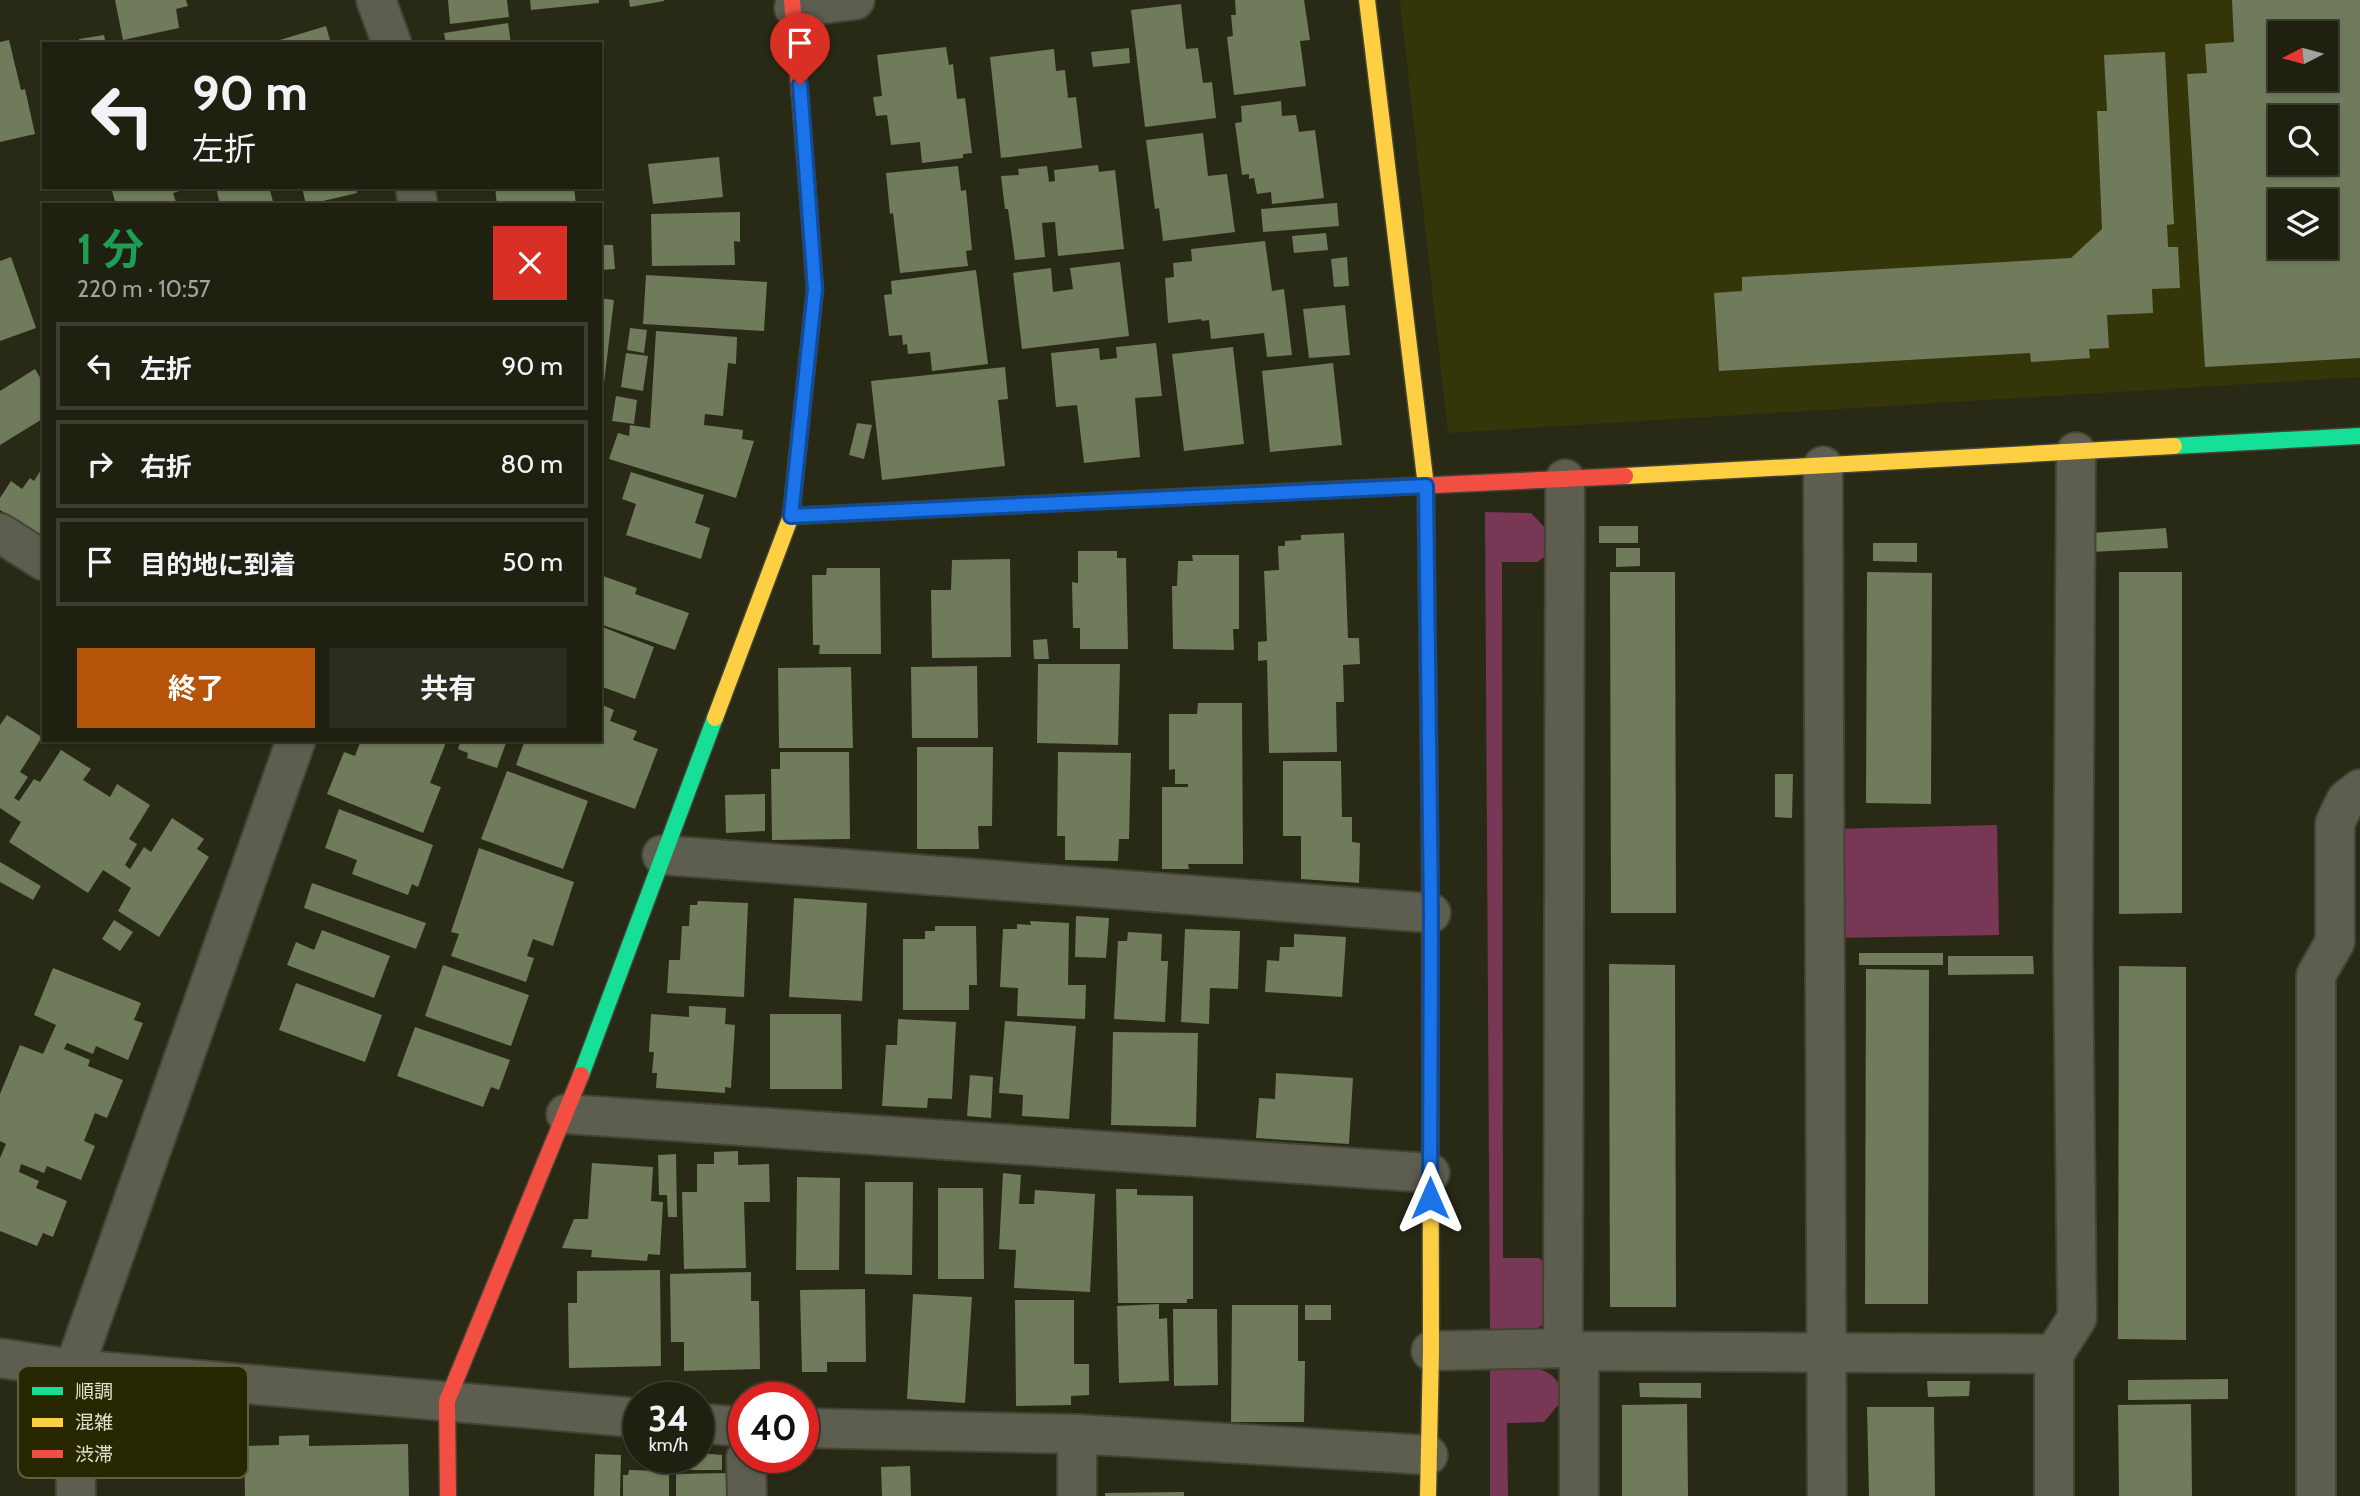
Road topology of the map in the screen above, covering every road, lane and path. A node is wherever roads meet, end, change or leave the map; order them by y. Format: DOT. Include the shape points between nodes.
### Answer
graph roads {
  1 [pos="376,0"];
  2 [pos="855,0"];
  3 [pos="1367,0"];
  4 [pos="793,4"];
  5 [pos="391,42"];
  6 [pos="2360,436"];
  7 [pos="2076,452"];
  8 [pos="1823,466"];
  9 [pos="1564,479"];
  10 [pos="1426,486"];
  11 [pos="791,516"];
  12 [pos="0,533"];
  13 [pos="42,560"];
  14 [pos="295,742"];
  15 [pos="2360,789"];
  16 [pos="662,855"];
  17 [pos="1431,913"];
  18 [pos="566,1114"];
  19 [pos="1430,1173"];
  20 [pos="1571,1350"];
  21 [pos="1431,1351"];
  22 [pos="1827,1353"];
  23 [pos="2054,1354"];
  24 [pos="0,1358"];
  25 [pos="55,1366"];
  26 [pos="76,1366"];
  27 [pos="248,1384"];
  28 [pos="447,1401"];
  29 [pos="623,1417"];
  30 [pos="819,1428"];
  31 [pos="1077,1434"];
  32 [pos="1427,1455"];
  33 [pos="746,1473"];
  34 [pos="76,1478"];
  35 [pos="76,1496"];
  36 [pos="448,1496"];
  37 [pos="747,1496"];
  38 [pos="1077,1496"];
  39 [pos="1428,1496"];
  40 [pos="1579,1496"];
  41 [pos="1827,1496"];
  42 [pos="2054,1496"];
  43 [pos="2316,1496"];
  1 -- 5 [label="street"];
  2 -- 4 [label="street"];
  3 -- 10 [label="street"];
  4 -- 11 [label="street" via="815,289"];
  6 -- 7 [label="street"];
  7 -- 8 [label="street"];
  7 -- 23 [label="street" via="2073,949 2077,1318"];
  8 -- 9 [label="street"];
  8 -- 22 [label="street"];
  9 -- 10 [label="street"];
  9 -- 20 [label="street"];
  10 -- 11 [label="street"];
  10 -- 17 [label="street"];
  11 -- 16 [label="street"];
  12 -- 13 [label="street"];
  14 -- 26 [label="street"];
  15 -- 43 [label="street" via="2346,800 2335,824 2335,942 2316,975"];
  16 -- 17 [label="street"];
  16 -- 18 [label="street"];
  17 -- 19 [label="street"];
  18 -- 19 [label="street"];
  18 -- 28 [label="street"];
  19 -- 21 [label="street"];
  20 -- 21 [label="street"];
  20 -- 22 [label="street"];
  20 -- 40 [label="street"];
  21 -- 32 [label="street"];
  22 -- 23 [label="street"];
  22 -- 41 [label="street"];
  23 -- 42 [label="street"];
  24 -- 25 [label="street"];
  27 -- 28 [label="street"];
  28 -- 29 [label="street"];
  28 -- 36 [label="street"];
  30 -- 31 [label="street"];
  31 -- 32 [label="street"];
  31 -- 38 [label="street"];
  32 -- 39 [label="street"];
  33 -- 37 [label="street"];
  34 -- 35 [label="street"];
}
